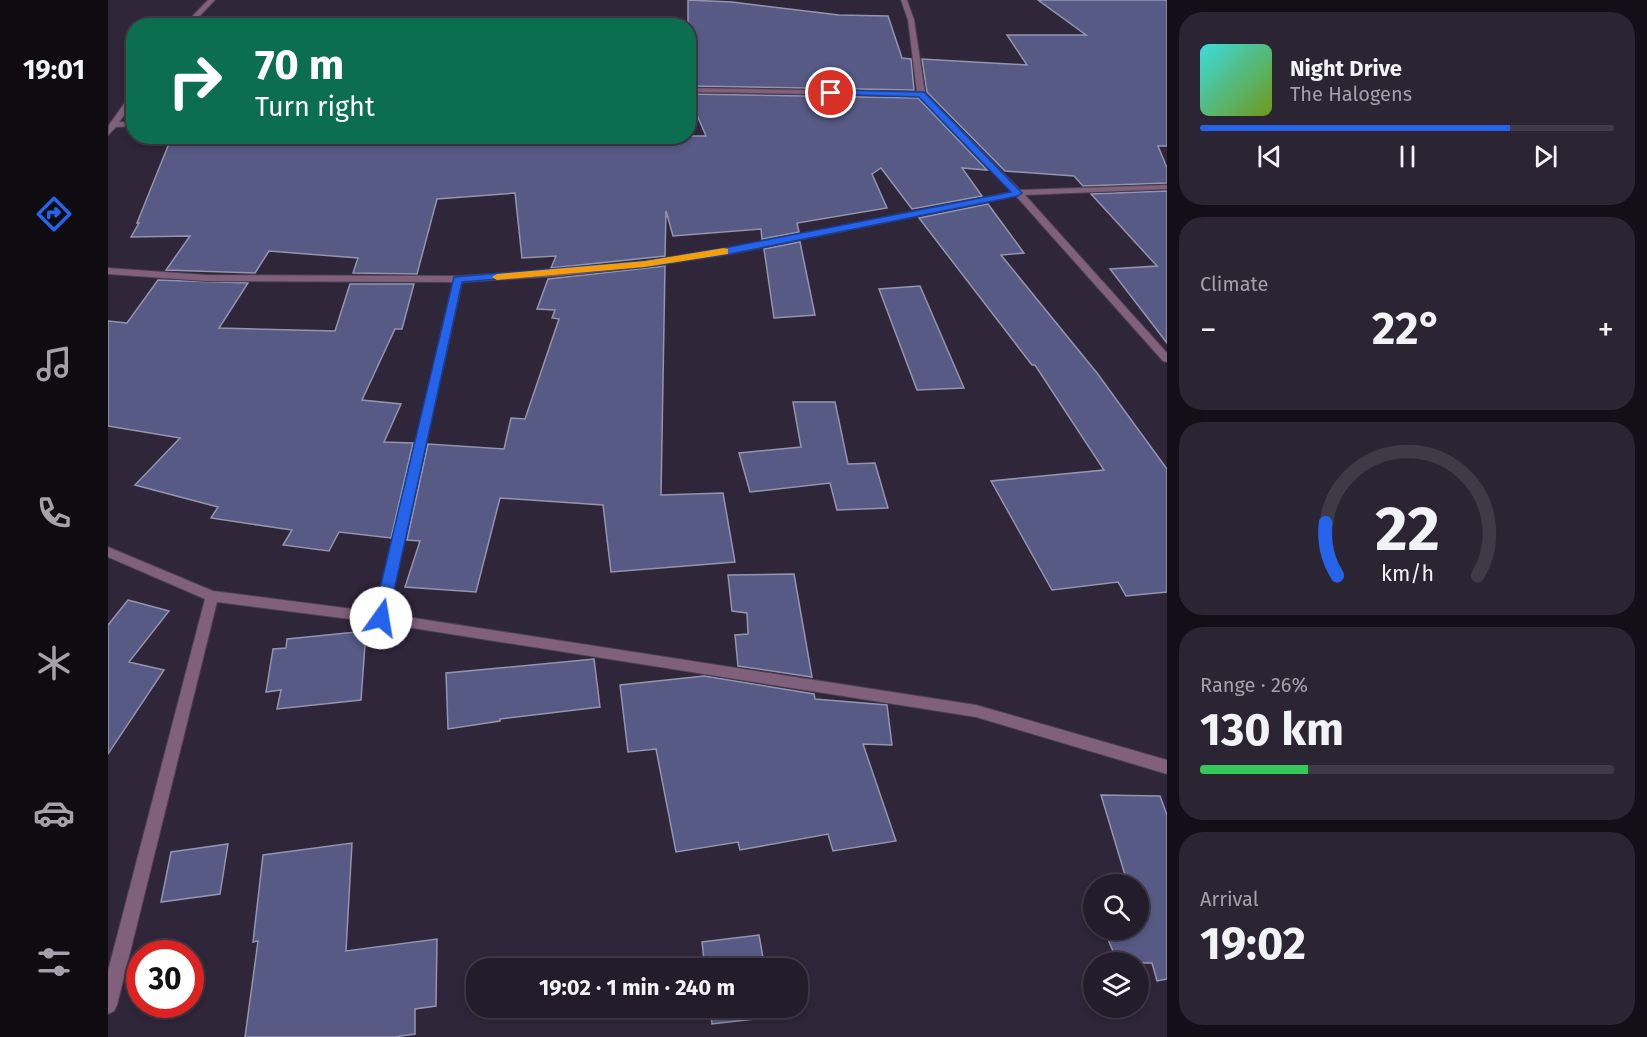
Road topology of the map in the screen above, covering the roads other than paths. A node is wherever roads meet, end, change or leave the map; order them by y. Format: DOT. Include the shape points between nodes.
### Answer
graph roads {
  1 [pos="212,0"];
  2 [pos="904,0"];
  3 [pos="194,18"];
  4 [pos="696,90"];
  5 [pos="921,94"];
  6 [pos="126,107"];
  7 [pos="126,124"];
  8 [pos="113,125"];
  9 [pos="108,133"];
  10 [pos="1167,187"];
  11 [pos="1018,193"];
  12 [pos="108,271"];
  13 [pos="458,279"];
  14 [pos="1167,359"];
  15 [pos="108,552"];
  16 [pos="212,596"];
  17 [pos="381,618"];
  18 [pos="1167,767"];
  19 [pos="108,1005"];
  1 -- 3 [label="street"];
  2 -- 5 [label="street" via="911,20"];
  4 -- 5 [label="street"];
  5 -- 11 [label="street"];
  6 -- 8 [label="street"];
  7 -- 8 [label="street"];
  8 -- 9 [label="street"];
  10 -- 11 [label="street"];
  11 -- 13 [label="street" via="645,264"];
  11 -- 14 [label="street"];
  12 -- 13 [label="street" via="206,278"];
  13 -- 17 [label="street"];
  15 -- 16 [label="street"];
  16 -- 17 [label="street"];
  16 -- 19 [label="street"];
  17 -- 18 [label="street" via="976,711"];
}
